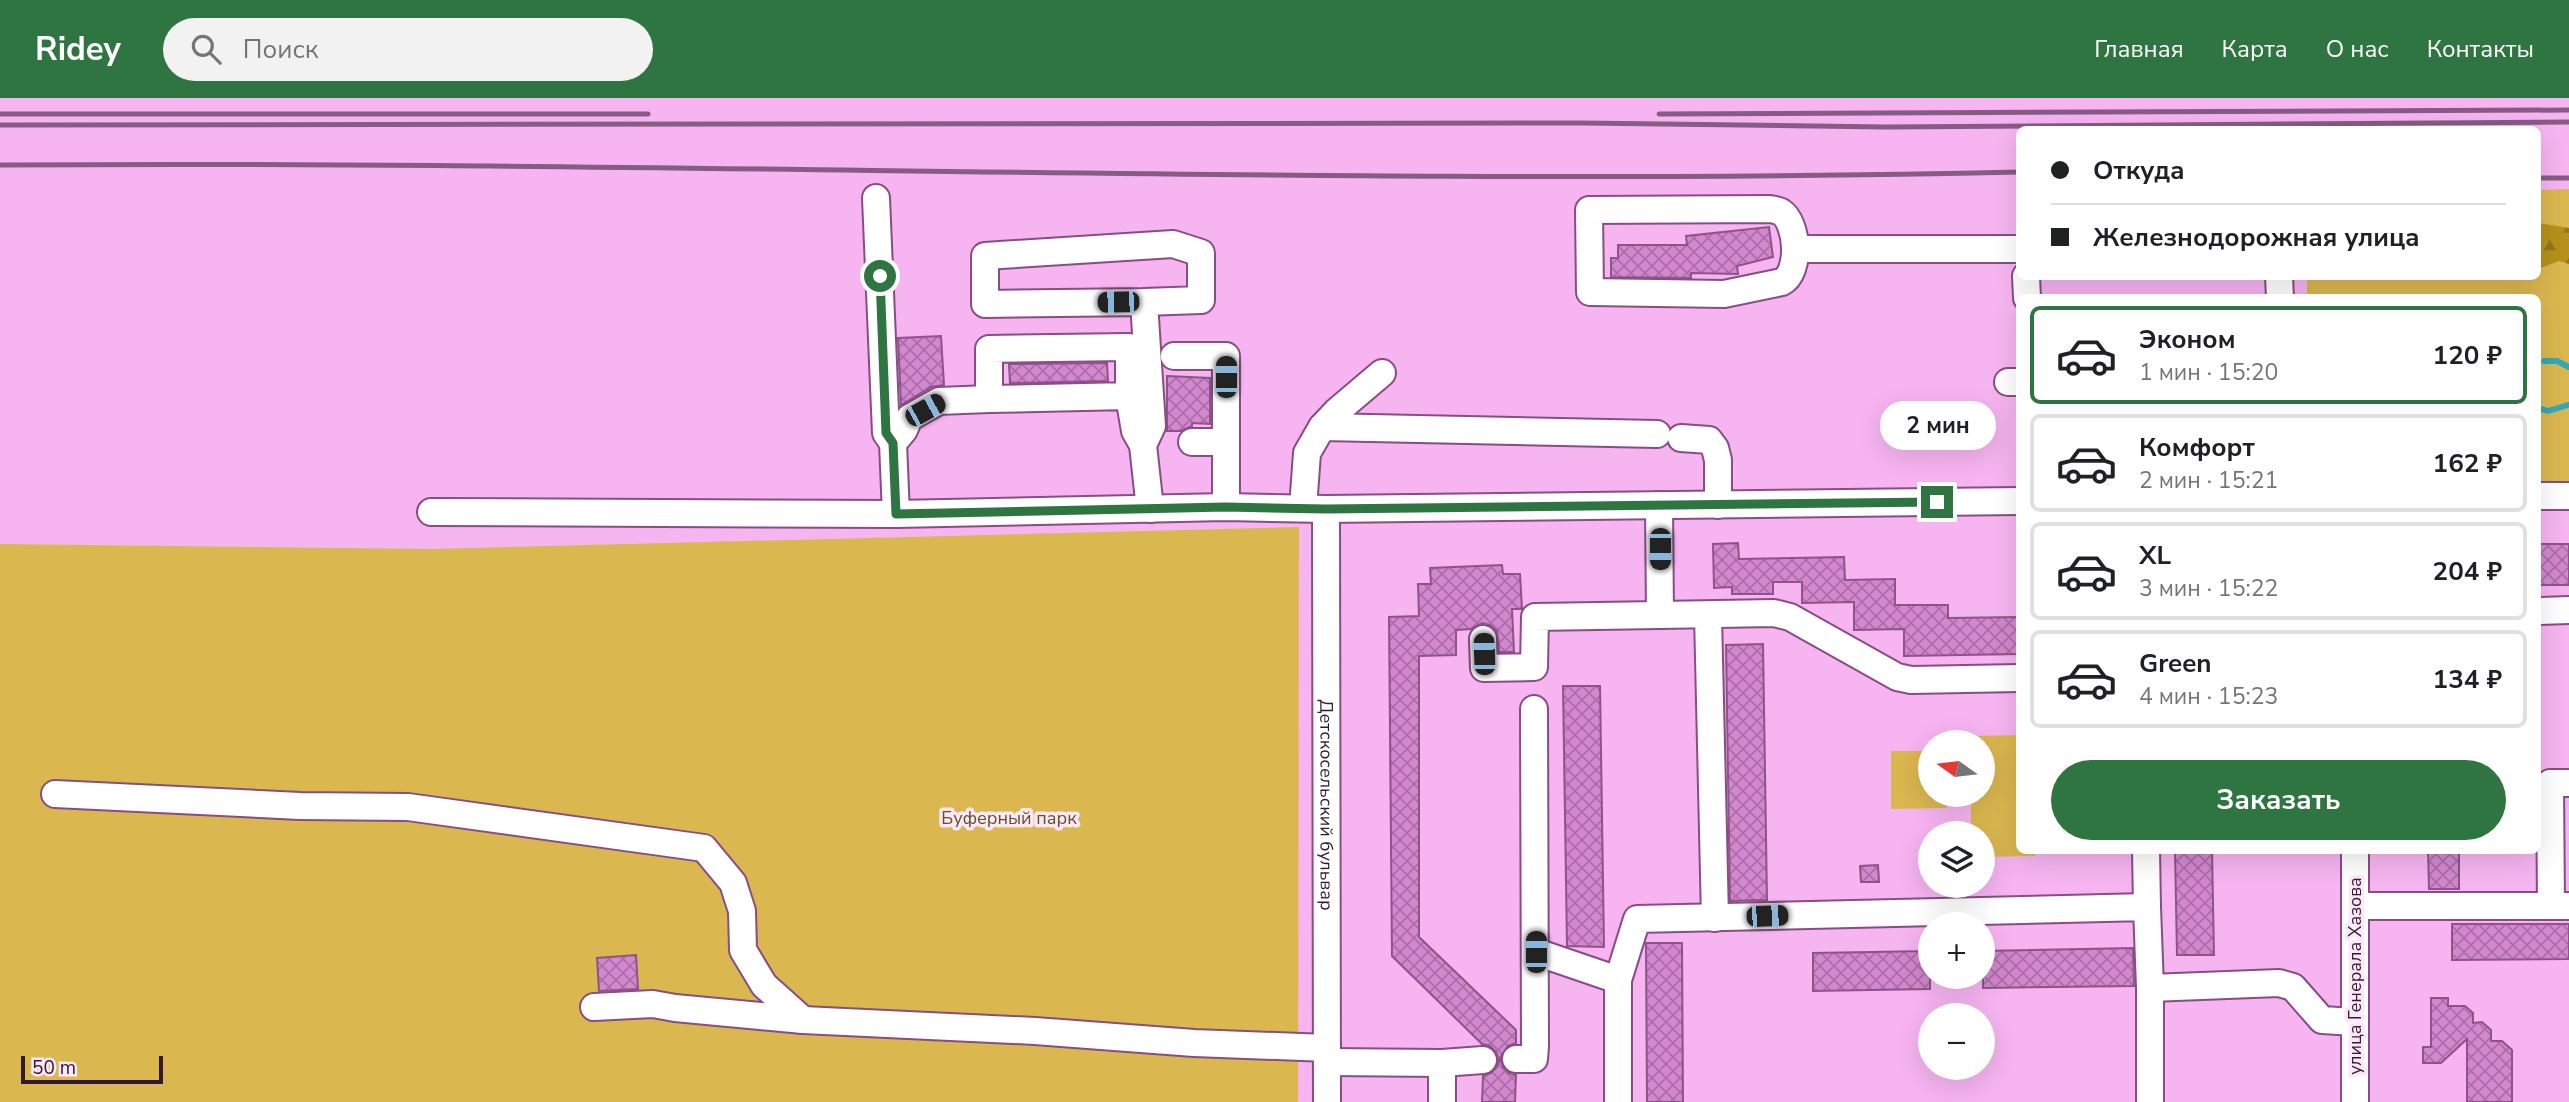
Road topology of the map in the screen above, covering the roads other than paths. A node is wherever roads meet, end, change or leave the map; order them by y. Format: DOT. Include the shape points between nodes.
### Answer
graph roads {
  1 [pos="876,198"];
  2 [pos="1796,249"];
  3 [pos="2016,249"];
  4 [pos="1144,302"];
  5 [pos="1174,356"];
  6 [pos="1382,373"];
  7 [pos="1129,396"];
  8 [pos="989,399"];
  9 [pos="1322,427"];
  10 [pos="1192,442"];
  11 [pos="1226,442"];
  12 [pos="893,443"];
  13 [pos="1143,445"];
  14 [pos="2541,496"];
  15 [pos="2569,496"];
  16 [pos="2016,501"];
  17 [pos="1659,505"];
  18 [pos="1718,505"];
  19 [pos="1226,507"];
  20 [pos="1150,509"];
  21 [pos="1315,509"];
  22 [pos="431,512"];
  23 [pos="896,514"];
  24 [pos="2569,610"];
  25 [pos="2541,611"];
  26 [pos="1660,615"];
  27 [pos="1708,615"];
  28 [pos="1483,639"];
  29 [pos="2016,678"];
  30 [pos="1535,709"];
  31 [pos="2569,783"];
  32 [pos="55,794"];
  33 [pos="2146,854"];
  34 [pos="2355,854"];
  35 [pos="2355,906"];
  36 [pos="2560,906"];
  37 [pos="2147,907"];
  38 [pos="1715,918"];
  39 [pos="1536,952"];
  40 [pos="1618,980"];
  41 [pos="2150,988"];
  42 [pos="594,1007"];
  43 [pos="803,1020"];
  44 [pos="2355,1022"];
  45 [pos="1326,1055"];
  46 [pos="1516,1059"];
  47 [pos="1483,1060"];
  48 [pos="1442,1063"];
  49 [pos="1327,1102"];
  50 [pos="1442,1102"];
  51 [pos="1618,1102"];
  52 [pos="2150,1102"];
  53 [pos="2355,1102"];
  1 -- 12 [label="street" via="886,433"];
  2 -- 2 [label="street" via="1789,278 1736,292 1590,292 1589,210 1781,211"];
  2 -- 3 [label="street"];
  4 -- 4 [label="street" via="985,304 985,256 1173,244 1201,253 1201,300"];
  4 -- 13 [label="street" via="1152,426"];
  5 -- 11 [label="street" via="1226,356"];
  6 -- 9 [label="street, Детскосельский бульвар"];
  7 -- 8 [label="street"];
  7 -- 8 [label="street" via="1129,347 989,349"];
  7 -- 13 [label="street" via="1135,431"];
  8 -- 12 [label="street" via="939,401 909,418"];
  9 -- 18 [label="street" via="1709,440 1716,448"];
  9 -- 21 [label="street, Детскосельский бульвар" via="1307,453"];
  10 -- 11 [label="street"];
  11 -- 19 [label="street"];
  12 -- 23 [label="street"];
  13 -- 20 [label="street"];
  14 -- 15 [label="street"];
  16 -- 18 [label="street"];
  17 -- 18 [label="street"];
  17 -- 21 [label="street"];
  17 -- 26 [label="street"];
  19 -- 20 [label="street"];
  19 -- 21 [label="street"];
  20 -- 23 [label="street"];
  21 -- 45 [label="street, Детскосельский бульвар"];
  22 -- 23 [label="street"];
  24 -- 25 [label="street"];
  26 -- 27 [label="street"];
  26 -- 28 [label="street" via="1535,617 1534,667 1484,668"];
  27 -- 29 [label="street" via="1790,617 1896,677"];
  27 -- 38 [label="street"];
  30 -- 39 [label="street"];
  31 -- 36 [label="street" via="2550,783"];
  32 -- 43 [label="street" via="408,807 704,848 733,883 742,911 743,950 764,985"];
  33 -- 37 [label="street"];
  34 -- 35 [label="street, улица Генерала Хазова"];
  35 -- 36 [label="street"];
  35 -- 44 [label="street, улица Генерала Хазова"];
  37 -- 38 [label="street"];
  37 -- 41 [label="street"];
  38 -- 40 [label="street" via="1637,919"];
  39 -- 40 [label="street"];
  39 -- 46 [label="street" via="1534,1059"];
  40 -- 51 [label="street"];
  41 -- 44 [label="street" via="2279,983 2293,987 2322,1020"];
  41 -- 52 [label="street"];
  42 -- 43 [label="street" via="653,1004"];
  43 -- 45 [label="street" via="1035,1031"];
  44 -- 53 [label="street, улица Генерала Хазова"];
  45 -- 48 [label="street"];
  45 -- 49 [label="street, Детскосельский бульвар"];
  47 -- 48 [label="street"];
  48 -- 50 [label="street"];
}
